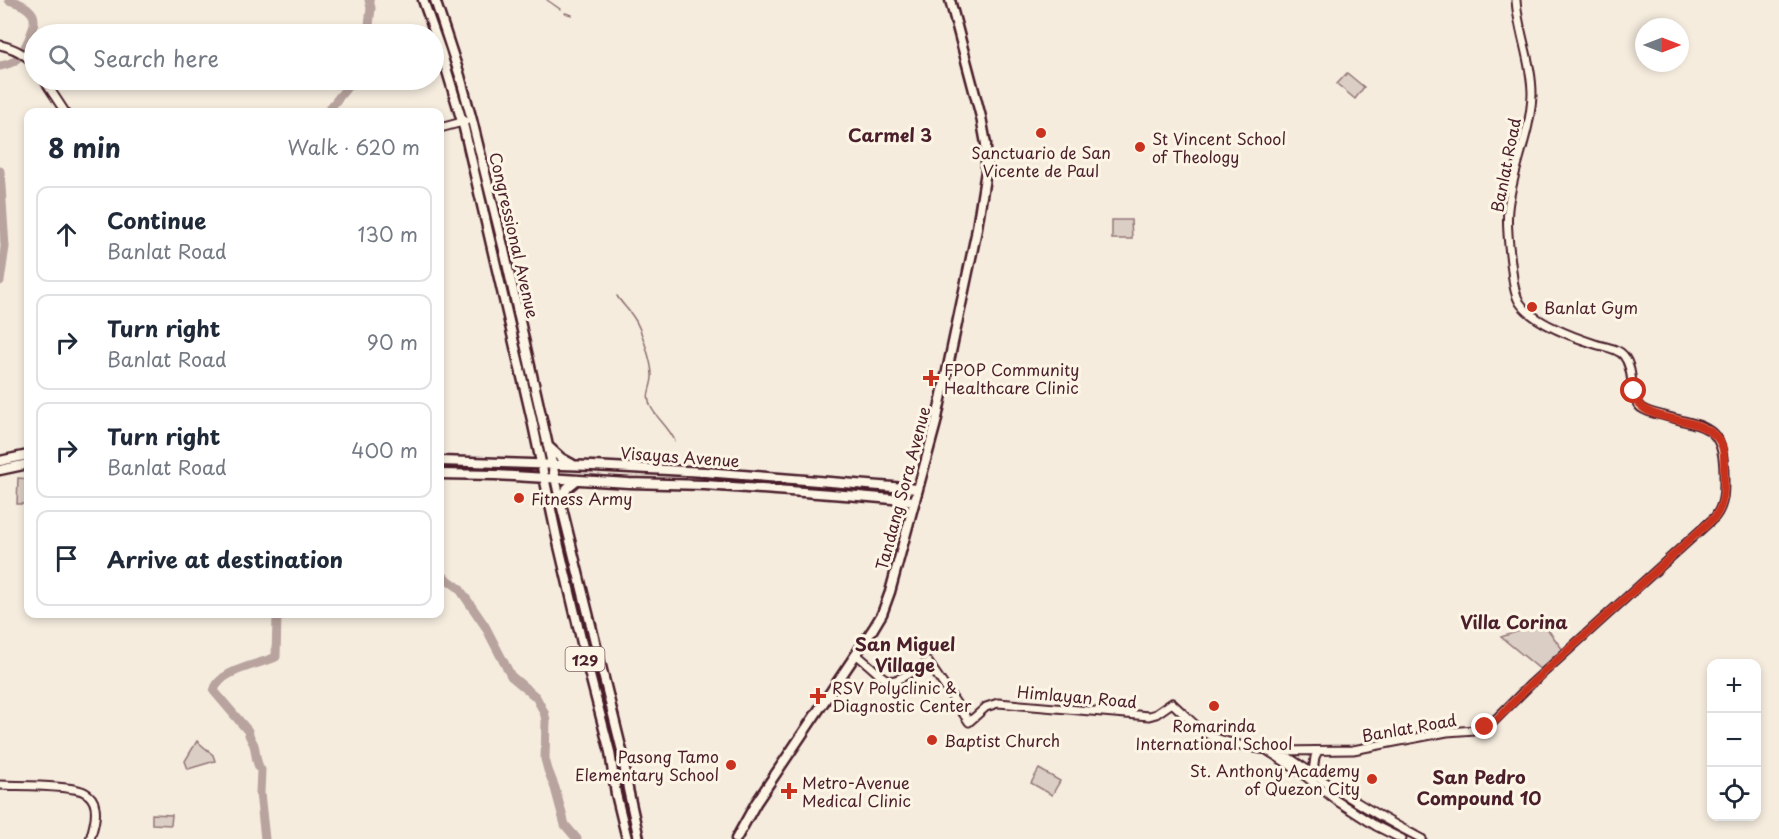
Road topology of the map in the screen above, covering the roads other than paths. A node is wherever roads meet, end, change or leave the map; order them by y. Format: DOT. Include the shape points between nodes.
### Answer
graph roads {
  1 [pos="423,0"];
  2 [pos="435,0"];
  3 [pos="950,0"];
  4 [pos="1516,0"];
  5 [pos="431,24"];
  6 [pos="443,24"];
  7 [pos="444,27"];
  8 [pos="0,45"];
  9 [pos="24,54"];
  10 [pos="444,61"];
  11 [pos="51,90"];
  12 [pos="62,108"];
  13 [pos="472,120"];
  14 [pos="462,122"];
  15 [pos="444,127"];
  16 [pos="537,444"];
  17 [pos="548,444"];
  18 [pos="24,456"];
  19 [pos="0,461"];
  20 [pos="444,461"];
  21 [pos="516,464"];
  22 [pos="24,465"];
  23 [pos="541,465"];
  24 [pos="552,465"];
  25 [pos="581,466"];
  26 [pos="0,470"];
  27 [pos="444,474"];
  28 [pos="544,478"];
  29 [pos="555,479"];
  30 [pos="577,480"];
  31 [pos="810,480"];
  32 [pos="918,489"];
  33 [pos="810,492"];
  34 [pos="915,501"];
  35 [pos="561,504"];
  36 [pos="857,655"];
  37 [pos="1265,750"];
  38 [pos="1278,751"];
  39 [pos="1318,751"];
  40 [pos="1313,772"];
  41 [pos="0,785"];
  42 [pos="90,839"];
  43 [pos="627,839"];
  44 [pos="639,839"];
  45 [pos="736,839"];
  46 [pos="1402,839"];
  47 [pos="1422,839"];
  1 -- 5 [label="main road, Congressional Avenue / 129"];
  2 -- 6 [label="main road, Congressional Avenue / 129"];
  3 -- 32 [label="main road, Tandang Sora Avenue" via="983,123 986,171 961,310"];
  4 -- 39 [label="street, Banlat Road" via="1532,94 1508,209 1508,239 1519,300 1554,327 1621,353 1630,368 1634,397 1641,408 1701,426 1714,435 1724,456 1722,504 1715,517 1490,725 1363,749"];
  7 -- 13 [label="main road, Congressional Avenue / 129"];
  8 -- 9 [label="street"];
  10 -- 14 [label="main road, Congressional Avenue / 129"];
  11 -- 12 [label="street"];
  13 -- 14 [label="street"];
  13 -- 17 [label="main road, Congressional Avenue / 129"];
  14 -- 15 [label="street"];
  14 -- 16 [label="main road, Congressional Avenue / 129"];
  16 -- 21 [label="main road" via="531,458"];
  16 -- 23 [label="main road, Congressional Avenue / 129"];
  17 -- 24 [label="main road, Congressional Avenue / 129"];
  17 -- 25 [label="main road" via="561,458"];
  18 -- 19 [label="main road"];
  20 -- 21 [label="main road, Visayas Avenue"];
  21 -- 23 [label="main road, Visayas Avenue"];
  22 -- 26 [label="main road"];
  23 -- 24 [label="main road, Visayas Avenue"];
  23 -- 28 [label="main road, 129"];
  24 -- 25 [label="main road, Visayas Avenue"];
  24 -- 29 [label="main road, Congressional Avenue / 129"];
  25 -- 31 [label="main road, Visayas Avenue"];
  27 -- 28 [label="main road, Visayas Avenue"];
  28 -- 29 [label="main road, Visayas Avenue"];
  28 -- 43 [label="main road, 129"];
  29 -- 30 [label="main road, Visayas Avenue"];
  29 -- 35 [label="main road, 129"];
  30 -- 33 [label="main road, Visayas Avenue"];
  30 -- 35 [label="main road" via="566,490"];
  31 -- 32 [label="main road, Visayas Avenue"];
  31 -- 33 [label="main road"];
  32 -- 34 [label="main road, Tandang Sora Avenue"];
  33 -- 34 [label="main road, Visayas Avenue"];
  34 -- 36 [label="main road, Tandang Sora Avenue" via="882,614"];
  35 -- 44 [label="main road, 129" via="622,751"];
  36 -- 37 [label="street, Himlayan Road" via="889,681 896,681 928,662 969,722 986,707 998,703 1149,716 1172,703 1211,736"];
  36 -- 45 [label="main road, Tandang Sora Avenue" via="756,803"];
  37 -- 38 [label="street, Himlayan Road"];
  37 -- 46 [label="street" via="1337,801"];
  38 -- 39 [label="street, Banlat Road"];
  38 -- 40 [label="street"];
  39 -- 40 [label="street"];
  40 -- 47 [label="street"];
  41 -- 42 [label="street" via="84,792 92,798 96,809"];
}
